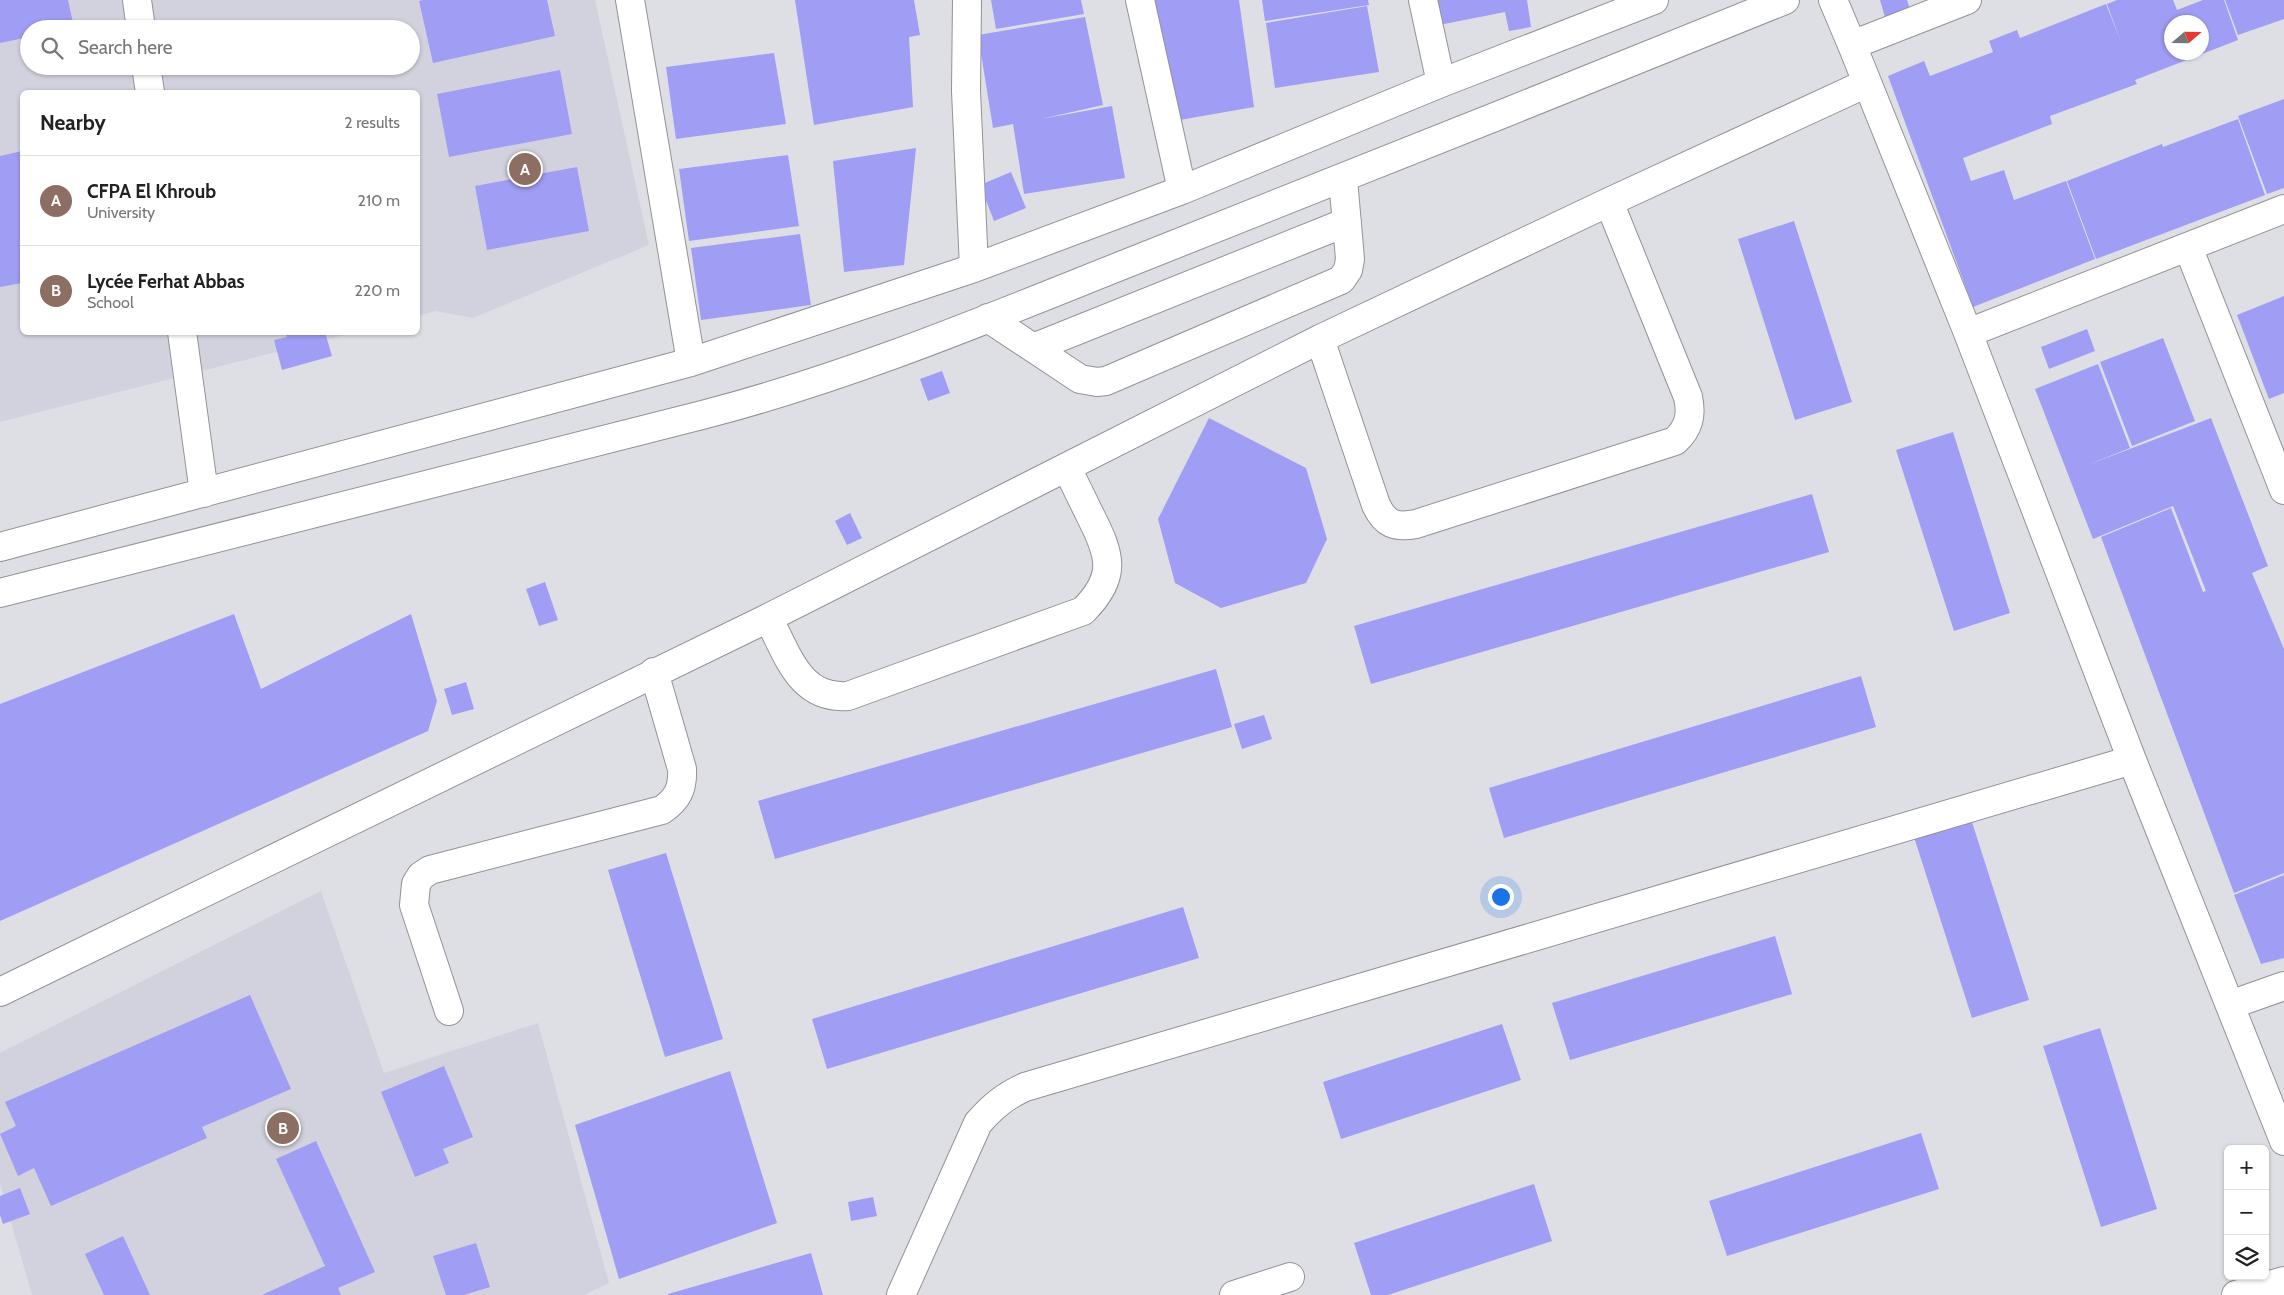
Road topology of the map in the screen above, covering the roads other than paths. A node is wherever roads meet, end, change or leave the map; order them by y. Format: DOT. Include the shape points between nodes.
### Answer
graph roads {
  1 [pos="137,0"];
  2 [pos="630,0"];
  3 [pos="967,0"];
  4 [pos="1140,0"];
  5 [pos="1423,0"];
  6 [pos="1654,0"];
  7 [pos="1785,0"];
  8 [pos="1833,0"];
  9 [pos="1967,0"];
  10 [pos="140,20"];
  11 [pos="1852,45"];
  12 [pos="147,75"];
  13 [pos="1441,83"];
  14 [pos="1867,83"];
  15 [pos="150,90"];
  16 [pos="1343,179"];
  17 [pos="1182,190"];
  18 [pos="1609,202"];
  19 [pos="2284,209"];
  20 [pos="1347,222"];
  21 [pos="2188,247"];
  22 [pos="974,268"];
  23 [pos="988,318"];
  24 [pos="1968,332"];
  25 [pos="182,335"];
  26 [pos="1320,339"];
  27 [pos="1033,348"];
  28 [pos="691,362"];
  29 [pos="1067,468"];
  30 [pos="2284,490"];
  31 [pos="204,493"];
  32 [pos="0,547"];
  33 [pos="0,593"];
  34 [pos="768,618"];
  35 [pos="654,672"];
  36 [pos="2132,760"];
  37 [pos="2284,986"];
  38 [pos="0,992"];
  39 [pos="2230,1005"];
  40 [pos="449,1011"];
  41 [pos="2284,1141"];
  42 [pos="1290,1277"];
  43 [pos="2284,1281"];
  44 [pos="901,1295"];
  45 [pos="1234,1295"];
  46 [pos="2236,1295"];
  1 -- 10 [label="street"];
  2 -- 28 [label="street"];
  3 -- 22 [label="street" via="966,91"];
  4 -- 17 [label="street"];
  5 -- 13 [label="street"];
  6 -- 13 [label="street"];
  7 -- 16 [label="street"];
  8 -- 11 [label="street"];
  9 -- 11 [label="street"];
  11 -- 14 [label="street"];
  12 -- 15 [label="street"];
  13 -- 17 [label="street"];
  14 -- 18 [label="street"];
  14 -- 24 [label="street"];
  16 -- 20 [label="street"];
  16 -- 23 [label="street"];
  17 -- 22 [label="street"];
  18 -- 26 [label="street"];
  18 -- 26 [label="street" via="1688,397 1691,410 1688,424 1675,441 1416,524 1392,524 1381,516 1376,505"];
  19 -- 21 [label="street"];
  20 -- 27 [label="street"];
  20 -- 27 [label="street" via="1350,260 1341,280 1106,381 1080,379"];
  21 -- 24 [label="street"];
  21 -- 30 [label="street"];
  22 -- 28 [label="street"];
  23 -- 27 [label="street"];
  23 -- 33 [label="street" via="759,400"];
  24 -- 36 [label="street"];
  25 -- 31 [label="street"];
  26 -- 29 [label="street"];
  28 -- 31 [label="street"];
  29 -- 34 [label="street"];
  29 -- 34 [label="street" via="1106,549 1108,566 1104,584 1083,611 848,696 837,697 826,696 799,676"];
  31 -- 32 [label="street"];
  34 -- 35 [label="street"];
  35 -- 38 [label="street"];
  35 -- 40 [label="street" via="682,769 679,793 672,803 656,812 430,870 416,884 414,904"];
  36 -- 39 [label="street"];
  36 -- 44 [label="street" via="1025,1087 1007,1095 978,1123"];
  37 -- 39 [label="street"];
  39 -- 41 [label="street"];
  42 -- 45 [label="street"];
  43 -- 46 [label="street"];
}
